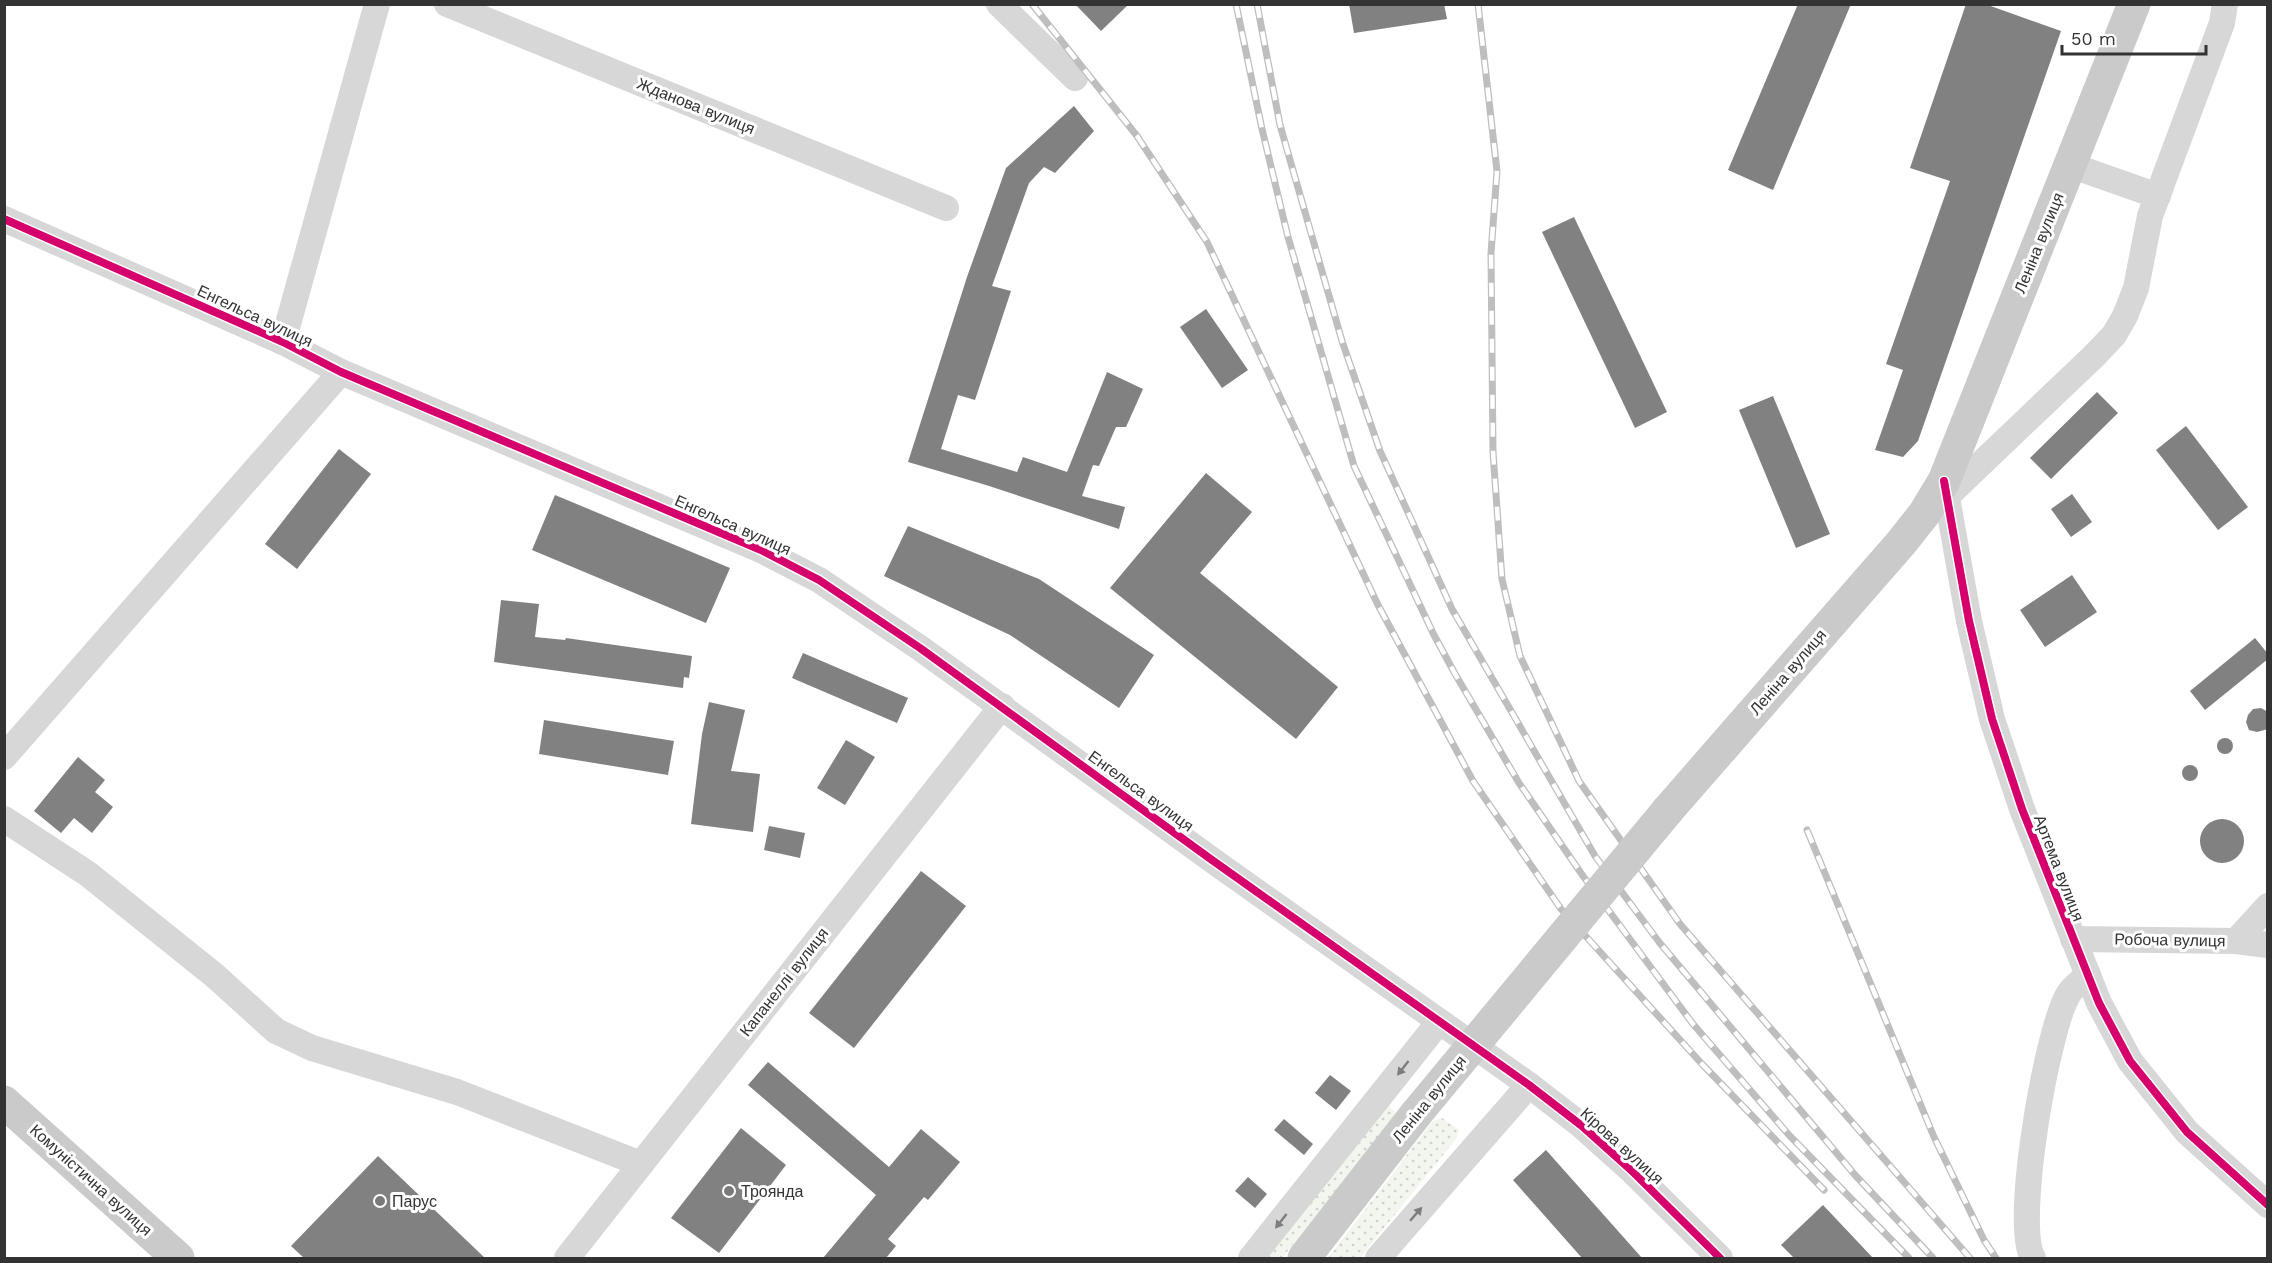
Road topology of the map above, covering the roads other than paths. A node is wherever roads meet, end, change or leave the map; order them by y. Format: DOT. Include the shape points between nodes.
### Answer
graph roads {
  1 [pos="377,4"];
  2 [pos="447,4"];
  3 [pos="999,4"];
  4 [pos="2134,4"];
  5 [pos="2225,4"];
  6 [pos="1075,78"];
  7 [pos="2070,165"];
  8 [pos="2158,196"];
  9 [pos="946,208"];
  10 [pos="4,219"];
  11 [pos="283,342"];
  12 [pos="341,372"];
  13 [pos="1945,489"];
  14 [pos="1002,706"];
  15 [pos="4,758"];
  16 [pos="4,819"];
  17 [pos="2268,906"];
  18 [pos="2073,939"];
  19 [pos="2236,941"];
  20 [pos="2268,945"];
  21 [pos="2088,975"];
  22 [pos="1439,1022"];
  23 [pos="1529,1085"];
  24 [pos="4,1102"];
  25 [pos="641,1164"];
  26 [pos="2268,1205"];
  27 [pos="2031,1255"];
  28 [pos="178,1258"];
  29 [pos="567,1258"];
  30 [pos="1251,1258"];
  31 [pos="1304,1258"];
  32 [pos="1378,1258"];
  33 [pos="1720,1258"];
  1 -- 11 [label="street"];
  2 -- 9 [label="street, Жданова вулиця"];
  3 -- 6 [label="street"];
  4 -- 7 [label="main road, Леніна вулиця"];
  5 -- 8 [label="street" via="2222,23"];
  7 -- 8 [label="street"];
  7 -- 13 [label="main road, Леніна вулиця"];
  8 -- 13 [label="street" via="2150,216 2136,288 2114,334"];
  10 -- 11 [label="street, Енгельса вулиця"];
  11 -- 12 [label="street, Енгельса вулиця"];
  12 -- 14 [label="street, Енгельса вулиця" via="761,550 819,580"];
  12 -- 15 [label="street"];
  13 -- 18 [label="street, Артема вулиця" via="1992,719"];
  13 -- 31 [label="main road, Леніна вулиця, bridge" via="1668,810 1416,1114"];
  14 -- 22 [label="street, Енгельса вулиця"];
  14 -- 25 [label="street, Капанеллі вулиця"];
  16 -- 25 [label="street" via="88,874 214,975 276,1031 312,1048 457,1092"];
  17 -- 19 [label="street"];
  18 -- 19 [label="street, Робоча вулиця"];
  18 -- 21 [label="street, Артема вулиця"];
  19 -- 20 [label="street, Робоча вулиця"];
  21 -- 26 [label="street, Артема вулиця" via="2130,1060 2187,1132"];
  21 -- 27 [label="street" via="2069,993 2056,1023 2042,1086 2027,1205 2026,1235"];
  22 -- 23 [label="street, Кірова вулиця"];
  22 -- 30 [label="street, one-way"];
  32 -- 23 [label="street, one-way"];
  23 -- 33 [label="street, Кірова вулиця" via="1631,1170"];
  24 -- 28 [label="main road, Комуністична вулиця"];
  25 -- 29 [label="street, Капанеллі вулиця"];
}
